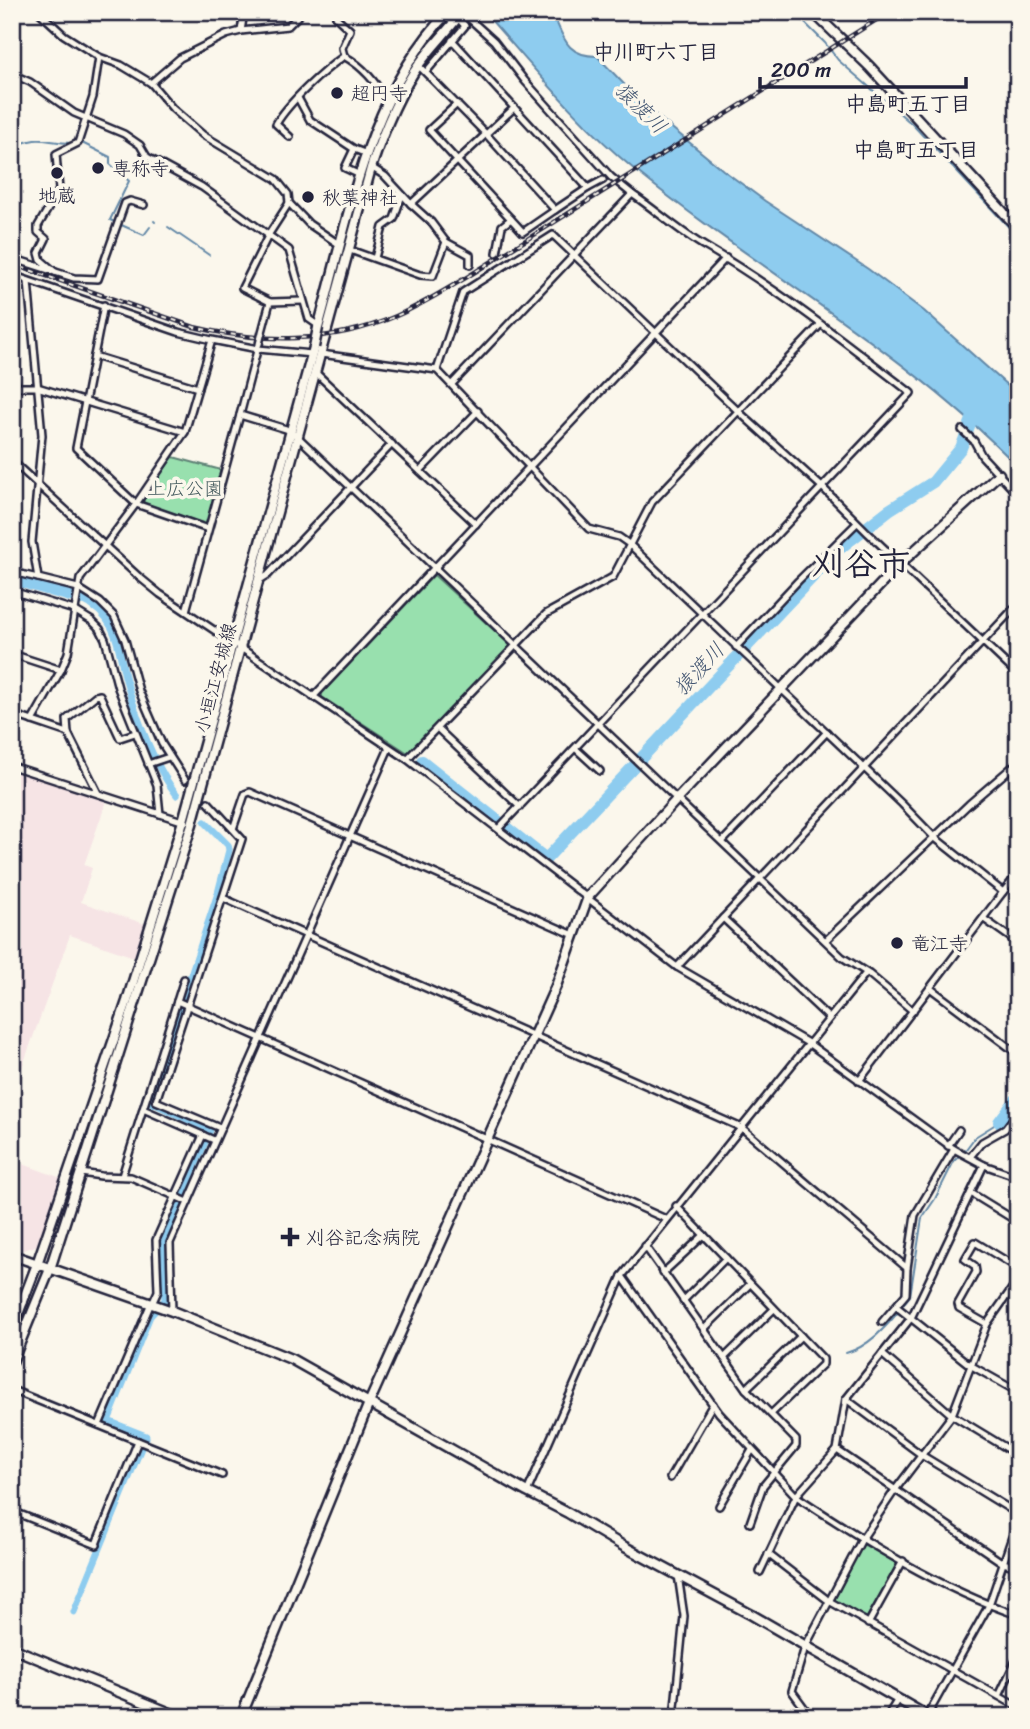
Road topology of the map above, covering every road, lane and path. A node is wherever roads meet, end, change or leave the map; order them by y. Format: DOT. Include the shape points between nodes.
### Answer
graph roads {
  1 [pos="38,12"];
  2 [pos="244,12"];
  3 [pos="302,12"];
  4 [pos="336,12"];
  5 [pos="448,12"];
  6 [pos="813,12"];
  7 [pos="461,14"];
  8 [pos="241,31"];
  9 [pos="452,40"];
  10 [pos="345,56"];
  11 [pos="99,57"];
  12 [pos="418,65"];
  13 [pos="426,72"];
  14 [pos="12,74"];
  15 [pos="151,83"];
  16 [pos="298,98"];
  17 [pos="387,100"];
  18 [pos="457,104"];
  19 [pos="514,108"];
  20 [pos="85,116"];
  21 [pos="486,134"];
  22 [pos="290,137"];
  23 [pos="354,149"];
  24 [pos="367,154"];
  25 [pos="457,161"];
  26 [pos="367,166"];
  27 [pos="360,175"];
  28 [pos="603,180"];
  29 [pos="588,188"];
  30 [pos="632,194"];
  31 [pos="402,195"];
  32 [pos="289,203"];
  33 [pos="411,204"];
  34 [pos="144,205"];
  35 [pos="555,210"];
  36 [pos="511,219"];
  37 [pos="1018,228"];
  38 [pos="269,234"];
  39 [pos="446,242"];
  40 [pos="341,246"];
  41 [pos="350,250"];
  42 [pos="497,253"];
  43 [pos="574,255"];
  44 [pos="12,258"];
  45 [pos="375,258"];
  46 [pos="726,258"];
  47 [pos="470,265"];
  48 [pos="55,272"];
  49 [pos="12,275"];
  50 [pos="28,281"];
  51 [pos="303,301"];
  52 [pos="270,302"];
  53 [pos="104,305"];
  54 [pos="820,325"];
  55 [pos="319,328"];
  56 [pos="657,334"];
  57 [pos="212,340"];
  58 [pos="258,347"];
  59 [pos="316,352"];
  60 [pos="94,356"];
  61 [pos="12,370"];
  62 [pos="437,370"];
  63 [pos="316,373"];
  64 [pos="452,384"];
  65 [pos="15,387"];
  66 [pos="37,387"];
  67 [pos="198,388"];
  68 [pos="85,402"];
  69 [pos="478,411"];
  70 [pos="738,411"];
  71 [pos="240,415"];
  72 [pos="962,430"];
  73 [pos="186,432"];
  74 [pos="294,434"];
  75 [pos="392,444"];
  76 [pos="12,461"];
  77 [pos="531,467"];
  78 [pos="420,471"];
  79 [pos="999,474"];
  80 [pos="37,483"];
  81 [pos="352,487"];
  82 [pos="822,487"];
  83 [pos="1018,495"];
  84 [pos="136,504"];
  85 [pos="858,523"];
  86 [pos="476,524"];
  87 [pos="208,529"];
  88 [pos="629,544"];
  89 [pos="105,545"];
  90 [pos="901,563"];
  91 [pos="434,569"];
  92 [pos="12,572"];
  93 [pos="38,578"];
  94 [pos="257,582"];
  95 [pos="78,588"];
  96 [pos="12,592"];
  97 [pos="1018,604"];
  98 [pos="75,608"];
  99 [pos="186,611"];
  100 [pos="701,614"];
  101 [pos="983,642"];
  102 [pos="236,643"];
  103 [pos="516,646"];
  104 [pos="736,647"];
  105 [pos="12,654"];
  106 [pos="61,670"];
  107 [pos="1018,675"];
  108 [pos="782,690"];
  109 [pos="313,697"];
  110 [pos="12,714"];
  111 [pos="32,721"];
  112 [pos="598,724"];
  113 [pos="438,729"];
  114 [pos="827,732"];
  115 [pos="68,733"];
  116 [pos="135,733"];
  117 [pos="389,748"];
  118 [pos="576,749"];
  119 [pos="166,758"];
  120 [pos="407,759"];
  121 [pos="1018,762"];
  122 [pos="150,764"];
  123 [pos="12,766"];
  124 [pos="864,767"];
  125 [pos="600,771"];
  126 [pos="184,780"];
  127 [pos="97,793"];
  128 [pos="678,798"];
  129 [pos="208,802"];
  130 [pos="520,807"];
  131 [pos="160,814"];
  132 [pos="187,822"];
  133 [pos="501,826"];
  134 [pos="233,829"];
  135 [pos="349,835"];
  136 [pos="934,837"];
  137 [pos="723,841"];
  138 [pos="762,877"];
  139 [pos="1017,877"];
  140 [pos="1003,892"];
  141 [pos="588,897"];
  142 [pos="223,898"];
  143 [pos="723,918"];
  144 [pos="984,919"];
  145 [pos="307,934"];
  146 [pos="574,935"];
  147 [pos="826,940"];
  148 [pos="1018,943"];
  149 [pos="677,967"];
  150 [pos="866,973"];
  151 [pos="184,979"];
  152 [pos="930,988"];
  153 [pos="177,1001"];
  154 [pos="188,1006"];
  155 [pos="913,1011"];
  156 [pos="829,1018"];
  157 [pos="533,1036"];
  158 [pos="259,1038"];
  159 [pos="808,1043"];
  160 [pos="1018,1054"];
  161 [pos="859,1081"];
  162 [pos="143,1109"];
  163 [pos="1017,1117"];
  164 [pos="220,1128"];
  165 [pos="742,1128"];
  166 [pos="959,1130"];
  167 [pos="203,1135"];
  168 [pos="488,1139"];
  169 [pos="214,1140"];
  170 [pos="951,1148"];
  171 [pos="970,1157"];
  172 [pos="984,1165"];
  173 [pos="81,1173"];
  174 [pos="122,1176"];
  175 [pos="1018,1177"];
  176 [pos="971,1193"];
  177 [pos="176,1197"];
  178 [pos="188,1202"];
  179 [pos="676,1206"];
  180 [pos="666,1219"];
  181 [pos="1018,1222"];
  182 [pos="704,1236"];
  183 [pos="645,1246"];
  184 [pos="12,1255"];
  185 [pos="726,1258"];
  186 [pos="37,1264"];
  187 [pos="907,1268"];
  188 [pos="1018,1268"];
  189 [pos="50,1269"];
  190 [pos="663,1273"];
  191 [pos="622,1276"];
  192 [pos="1018,1280"];
  193 [pos="750,1284"];
  194 [pos="12,1298"];
  195 [pos="683,1301"];
  196 [pos="24,1303"];
  197 [pos="152,1304"];
  198 [pos="897,1307"];
  199 [pos="774,1308"];
  200 [pos="172,1311"];
  201 [pos="911,1318"];
  202 [pos="882,1322"];
  203 [pos="988,1324"];
  204 [pos="704,1329"];
  205 [pos="12,1330"];
  206 [pos="801,1336"];
  207 [pos="882,1354"];
  208 [pos="724,1358"];
  209 [pos="12,1362"];
  210 [pos="970,1365"];
  211 [pos="1018,1383"];
  212 [pos="746,1389"];
  213 [pos="12,1390"];
  214 [pos="1016,1391"];
  215 [pos="846,1399"];
  216 [pos="369,1403"];
  217 [pos="713,1404"];
  218 [pos="772,1414"];
  219 [pos="951,1415"];
  220 [pos="99,1424"];
  221 [pos="138,1441"];
  222 [pos="752,1450"];
  223 [pos="837,1450"];
  224 [pos="1018,1455"];
  225 [pos="923,1456"];
  226 [pos="773,1472"];
  227 [pos="222,1475"];
  228 [pos="670,1478"];
  229 [pos="895,1490"];
  230 [pos="527,1492"];
  231 [pos="796,1496"];
  232 [pos="719,1506"];
  233 [pos="12,1511"];
  234 [pos="1018,1517"];
  235 [pos="750,1523"];
  236 [pos="862,1539"];
  237 [pos="768,1555"];
  238 [pos="903,1561"];
  239 [pos="1003,1563"];
  240 [pos="1018,1567"];
  241 [pos="760,1572"];
  242 [pos="678,1575"];
  243 [pos="830,1601"];
  244 [pos="989,1605"];
  245 [pos="1018,1615"];
  246 [pos="868,1624"];
  247 [pos="805,1647"];
  248 [pos="12,1648"];
  249 [pos="1018,1656"];
  250 [pos="953,1670"];
  251 [pos="999,1696"];
  252 [pos="898,1699"];
  253 [pos="1018,1707"];
  254 [pos="672,1716"];
  255 [pos="928,1716"];
  256 [pos="180,1717"];
  257 [pos="241,1717"];
  258 [pos="811,1717"];
  259 [pos="887,1717"];
  1 -- 11 [label="street"];
  2 -- 8 [label="street"];
  3 -- 8 [label="street" via="288,26"];
  4 -- 10 [label="street" via="350,30 342,48"];
  5 -- 17 [label="street, 小垣江安城線"];
  6 -- 37 [label="street"];
  7 -- 9 [label="street" via="465,26"];
  7 -- 12 [label="street, 小垣江安城線"];
  7 -- 30 [label="street" via="494,41 611,177"];
  8 -- 15 [label="street" via="180,58"];
  9 -- 13 [label="street"];
  9 -- 19 [label="street"];
  10 -- 16 [label="street"];
  10 -- 17 [label="street" via="359,64"];
  11 -- 15 [label="street"];
  11 -- 20 [label="street"];
  12 -- 13 [label="street"];
  12 -- 26 [label="street, 小垣江安城線"];
  13 -- 18 [label="street"];
  14 -- 20 [label="street"];
  15 -- 32 [label="street" via="204,135 276,179"];
  16 -- 22 [label="street" via="276,124"];
  16 -- 23 [label="street" via="310,120"];
  17 -- 24 [label="street, 小垣江安城線"];
  18 -- 21 [label="street"];
  18 -- 25 [label="street" via="429,130"];
  19 -- 21 [label="street"];
  19 -- 29 [label="street"];
  20 -- 38 [label="street" via="124,134 148,157"];
  20 -- 48 [label="street" via="78,143 56,154 59,190 38,226 46,239 39,253 41,260"];
  21 -- 25 [label="street"];
  21 -- 35 [label="street"];
  23 -- 24 [label="street"];
  23 -- 27 [label="street" via="345,168"];
  24 -- 26 [label="street, 小垣江安城線"];
  25 -- 33 [label="street"];
  25 -- 36 [label="street"];
  26 -- 27 [label="street, 小垣江安城線"];
  26 -- 31 [label="street" via="385,176"];
  26 -- 41 [label="street, 小垣江安城線"];
  27 -- 40 [label="street, 小垣江安城線"];
  28 -- 29 [label="street"];
  29 -- 35 [label="street"];
  30 -- 43 [label="street"];
  30 -- 46 [label="street"];
  31 -- 33 [label="street"];
  31 -- 45 [label="street" via="394,219 383,227"];
  32 -- 38 [label="street"];
  32 -- 40 [label="street"];
  33 -- 39 [label="street"];
  34 -- 48 [label="street" via="125,204 98,279"];
  35 -- 36 [label="street" via="523,232"];
  36 -- 42 [label="street" via="502,226"];
  38 -- 51 [label="street" via="289,250"];
  38 -- 52 [label="street" via="242,288"];
  39 -- 45 [label="street" via="433,276"];
  39 -- 47 [label="street" via="470,256"];
  40 -- 55 [label="street, 小垣江安城線"];
  41 -- 45 [label="street"];
  41 -- 59 [label="street, 小垣江安城線"];
  43 -- 56 [label="street"];
  43 -- 62 [label="street" via="553,235 463,292"];
  43 -- 64 [label="street"];
  44 -- 48 [label="street"];
  46 -- 54 [label="street"];
  46 -- 56 [label="street"];
  49 -- 50 [label="street"];
  50 -- 53 [label="street"];
  50 -- 66 [label="street"];
  51 -- 52 [label="street"];
  51 -- 55 [label="street" via="309,319"];
  52 -- 58 [label="street, bridge"];
  53 -- 57 [label="street"];
  53 -- 60 [label="street"];
  54 -- 70 [label="street"];
  54 -- 82 [label="street" via="911,393"];
  55 -- 59 [label="street, 小垣江安城線, bridge"];
  56 -- 70 [label="street"];
  56 -- 77 [label="street"];
  57 -- 58 [label="street"];
  57 -- 67 [label="street"];
  58 -- 59 [label="street"];
  58 -- 71 [label="street"];
  59 -- 62 [label="street"];
  59 -- 63 [label="street, 小垣江安城線"];
  59 -- 74 [label="street, 小垣江安城線"];
  60 -- 67 [label="street"];
  60 -- 68 [label="street"];
  61 -- 65 [label="street"];
  62 -- 64 [label="street"];
  63 -- 74 [label="street, 小垣江安城線"];
  63 -- 75 [label="street"];
  64 -- 69 [label="street"];
  65 -- 66 [label="street"];
  66 -- 68 [label="street"];
  66 -- 80 [label="street" via="41,435"];
  67 -- 73 [label="street"];
  68 -- 73 [label="street"];
  68 -- 84 [label="street" via="76,449"];
  69 -- 77 [label="street"];
  69 -- 78 [label="street"];
  70 -- 82 [label="street"];
  70 -- 88 [label="street" via="652,502"];
  71 -- 74 [label="street"];
  71 -- 87 [label="street"];
  72 -- 79 [label="street"];
  73 -- 84 [label="street"];
  74 -- 81 [label="street"];
  74 -- 94 [label="street, 小垣江安城線"];
  74 -- 102 [label="street, 小垣江安城線"];
  75 -- 78 [label="street"];
  75 -- 81 [label="street"];
  76 -- 80 [label="street"];
  77 -- 86 [label="street"];
  77 -- 88 [label="street" via="589,529"];
  78 -- 86 [label="street"];
  79 -- 83 [label="street"];
  79 -- 90 [label="street"];
  80 -- 89 [label="street"];
  80 -- 93 [label="street" via="32,542"];
  81 -- 91 [label="street"];
  81 -- 94 [label="street"];
  82 -- 85 [label="street"];
  82 -- 100 [label="street"];
  84 -- 87 [label="street"];
  84 -- 89 [label="street"];
  85 -- 90 [label="street"];
  85 -- 104 [label="street"];
  86 -- 91 [label="street"];
  87 -- 99 [label="street"];
  88 -- 100 [label="street"];
  88 -- 103 [label="street" via="613,577 546,614"];
  89 -- 95 [label="street"];
  89 -- 99 [label="street"];
  90 -- 101 [label="street"];
  90 -- 108 [label="street"];
  91 -- 103 [label="street"];
  91 -- 109 [label="street"];
  92 -- 93 [label="street"];
  93 -- 95 [label="street"];
  94 -- 102 [label="street, 小垣江安城線"];
  95 -- 98 [label="street"];
  95 -- 119 [label="street" via="114,616"];
  96 -- 98 [label="street"];
  97 -- 101 [label="street"];
  98 -- 106 [label="street"];
  98 -- 116 [label="street" via="105,639"];
  99 -- 102 [label="street"];
  100 -- 104 [label="street"];
  100 -- 112 [label="street"];
  101 -- 107 [label="street"];
  101 -- 124 [label="street"];
  102 -- 109 [label="street"];
  102 -- 132 [label="street, 小垣江安城線"];
  103 -- 112 [label="street"];
  103 -- 113 [label="street"];
  104 -- 108 [label="street"];
  105 -- 106 [label="street"];
  106 -- 111 [label="street"];
  108 -- 114 [label="street"];
  108 -- 128 [label="street"];
  109 -- 117 [label="street"];
  110 -- 111 [label="street"];
  111 -- 115 [label="street"];
  112 -- 118 [label="street"];
  112 -- 128 [label="street"];
  113 -- 120 [label="street"];
  113 -- 130 [label="street"];
  114 -- 124 [label="street"];
  114 -- 137 [label="street"];
  115 -- 116 [label="street" via="67,719 100,695 120,738"];
  115 -- 127 [label="street"];
  116 -- 122 [label="street"];
  117 -- 120 [label="street"];
  117 -- 135 [label="street"];
  118 -- 125 [label="street"];
  118 -- 130 [label="street"];
  119 -- 122 [label="street"];
  119 -- 126 [label="street" via="175,763"];
  120 -- 133 [label="street"];
  121 -- 136 [label="street"];
  122 -- 131 [label="street"];
  123 -- 127 [label="street"];
  124 -- 136 [label="street"];
  124 -- 138 [label="street"];
  127 -- 131 [label="street"];
  128 -- 137 [label="street"];
  128 -- 141 [label="street"];
  129 -- 134 [label="street"];
  130 -- 133 [label="street"];
  131 -- 132 [label="street"];
  132 -- 173 [label="street, 小垣江安城線"];
  132 -- 186 [label="street, 小垣江安城線"];
  133 -- 141 [label="street"];
  134 -- 135 [label="street" via="245,794 250,792"];
  134 -- 142 [label="street" via="242,839"];
  135 -- 145 [label="street"];
  135 -- 146 [label="street"];
  136 -- 140 [label="street"];
  136 -- 147 [label="street"];
  137 -- 138 [label="street"];
  138 -- 143 [label="street"];
  138 -- 147 [label="street"];
  139 -- 140 [label="street"];
  140 -- 144 [label="street"];
  141 -- 146 [label="street"];
  141 -- 149 [label="street"];
  142 -- 145 [label="street"];
  142 -- 154 [label="street"];
  143 -- 149 [label="street"];
  143 -- 156 [label="street"];
  144 -- 148 [label="street"];
  144 -- 152 [label="street"];
  145 -- 157 [label="street"];
  145 -- 158 [label="street"];
  146 -- 157 [label="street"];
  147 -- 150 [label="street"];
  149 -- 159 [label="street"];
  150 -- 155 [label="street"];
  150 -- 156 [label="street"];
  151 -- 153 [label="street"];
  152 -- 155 [label="street"];
  152 -- 160 [label="street"];
  153 -- 154 [label="street"];
  153 -- 162 [label="street"];
  154 -- 158 [label="street"];
  154 -- 164 [label="street" via="156,1101"];
  155 -- 161 [label="street"];
  156 -- 159 [label="street"];
  157 -- 165 [label="street"];
  157 -- 168 [label="street"];
  158 -- 164 [label="street"];
  158 -- 168 [label="street"];
  159 -- 161 [label="street"];
  159 -- 165 [label="street"];
  161 -- 170 [label="street"];
  162 -- 167 [label="street"];
  162 -- 174 [label="street"];
  163 -- 171 [label="street" via="982,1142"];
  164 -- 178 [label="street"];
  165 -- 179 [label="street"];
  165 -- 187 [label="street"];
  166 -- 170 [label="street"];
  167 -- 169 [label="street"];
  167 -- 177 [label="street"];
  168 -- 180 [label="street"];
  168 -- 216 [label="street"];
  170 -- 171 [label="street"];
  170 -- 187 [label="street" via="915,1215"];
  171 -- 172 [label="street"];
  172 -- 175 [label="street"];
  172 -- 176 [label="street"];
  173 -- 174 [label="street"];
  173 -- 189 [label="street, 小垣江安城線"];
  174 -- 177 [label="street"];
  176 -- 181 [label="street"];
  176 -- 201 [label="street"];
  177 -- 178 [label="street"];
  177 -- 197 [label="street" via="156,1240 158,1291"];
  178 -- 200 [label="street" via="170,1243"];
  179 -- 180 [label="street"];
  179 -- 182 [label="street"];
  180 -- 183 [label="street"];
  182 -- 185 [label="street"];
  182 -- 190 [label="street"];
  183 -- 190 [label="street"];
  183 -- 191 [label="street"];
  184 -- 186 [label="street"];
  185 -- 193 [label="street"];
  185 -- 195 [label="street"];
  186 -- 189 [label="street"];
  186 -- 196 [label="street, 小垣江安城線"];
  187 -- 198 [label="street" via="906,1294"];
  188 -- 203 [label="street" via="975,1242 965,1259 976,1272 959,1308"];
  189 -- 197 [label="street"];
  189 -- 209 [label="street, 小垣江安城線"];
  190 -- 195 [label="street"];
  191 -- 217 [label="street"];
  191 -- 230 [label="street"];
  192 -- 203 [label="street"];
  193 -- 199 [label="street"];
  193 -- 204 [label="street"];
  194 -- 196 [label="street"];
  195 -- 204 [label="street"];
  196 -- 205 [label="street, 小垣江安城線"];
  197 -- 200 [label="street"];
  197 -- 220 [label="street"];
  198 -- 201 [label="street"];
  198 -- 202 [label="street"];
  199 -- 206 [label="street"];
  199 -- 208 [label="street"];
  200 -- 216 [label="street" via="290,1359"];
  201 -- 207 [label="street"];
  201 -- 210 [label="street"];
  203 -- 210 [label="street"];
  204 -- 208 [label="street"];
  206 -- 212 [label="street"];
  206 -- 218 [label="street" via="823,1364"];
  207 -- 215 [label="street"];
  207 -- 219 [label="street"];
  208 -- 212 [label="street"];
  210 -- 214 [label="street"];
  210 -- 219 [label="street"];
  211 -- 214 [label="street"];
  212 -- 218 [label="street"];
  213 -- 220 [label="street"];
  215 -- 223 [label="street"];
  215 -- 225 [label="street"];
  216 -- 230 [label="street"];
  216 -- 257 [label="street"];
  217 -- 222 [label="street"];
  217 -- 228 [label="street"];
  218 -- 226 [label="street" via="796,1440 796,1446"];
  219 -- 224 [label="street"];
  219 -- 225 [label="street"];
  220 -- 221 [label="street"];
  221 -- 227 [label="street"];
  221 -- 233 [label="street" via="97,1544"];
  222 -- 226 [label="street"];
  222 -- 232 [label="street"];
  223 -- 229 [label="street"];
  223 -- 231 [label="street"];
  225 -- 229 [label="street"];
  225 -- 234 [label="street"];
  226 -- 231 [label="street"];
  226 -- 235 [label="street"];
  229 -- 236 [label="street"];
  229 -- 239 [label="street"];
  230 -- 242 [label="street"];
  231 -- 236 [label="street"];
  231 -- 237 [label="street"];
  234 -- 239 [label="street"];
  236 -- 238 [label="street"];
  236 -- 243 [label="street"];
  237 -- 241 [label="street"];
  237 -- 243 [label="street"];
  238 -- 244 [label="street"];
  238 -- 246 [label="street"];
  239 -- 240 [label="street"];
  239 -- 244 [label="street"];
  242 -- 247 [label="street"];
  242 -- 254 [label="street" via="684,1616"];
  243 -- 246 [label="street"];
  243 -- 247 [label="street"];
  244 -- 245 [label="street"];
  244 -- 250 [label="street"];
  246 -- 250 [label="street"];
  247 -- 252 [label="street"];
  247 -- 258 [label="street" via="792,1691"];
  248 -- 256 [label="street"];
  249 -- 251 [label="street"];
  250 -- 251 [label="street"];
  250 -- 255 [label="street"];
  251 -- 253 [label="street"];
  252 -- 255 [label="street"];
  252 -- 259 [label="street"];
}
